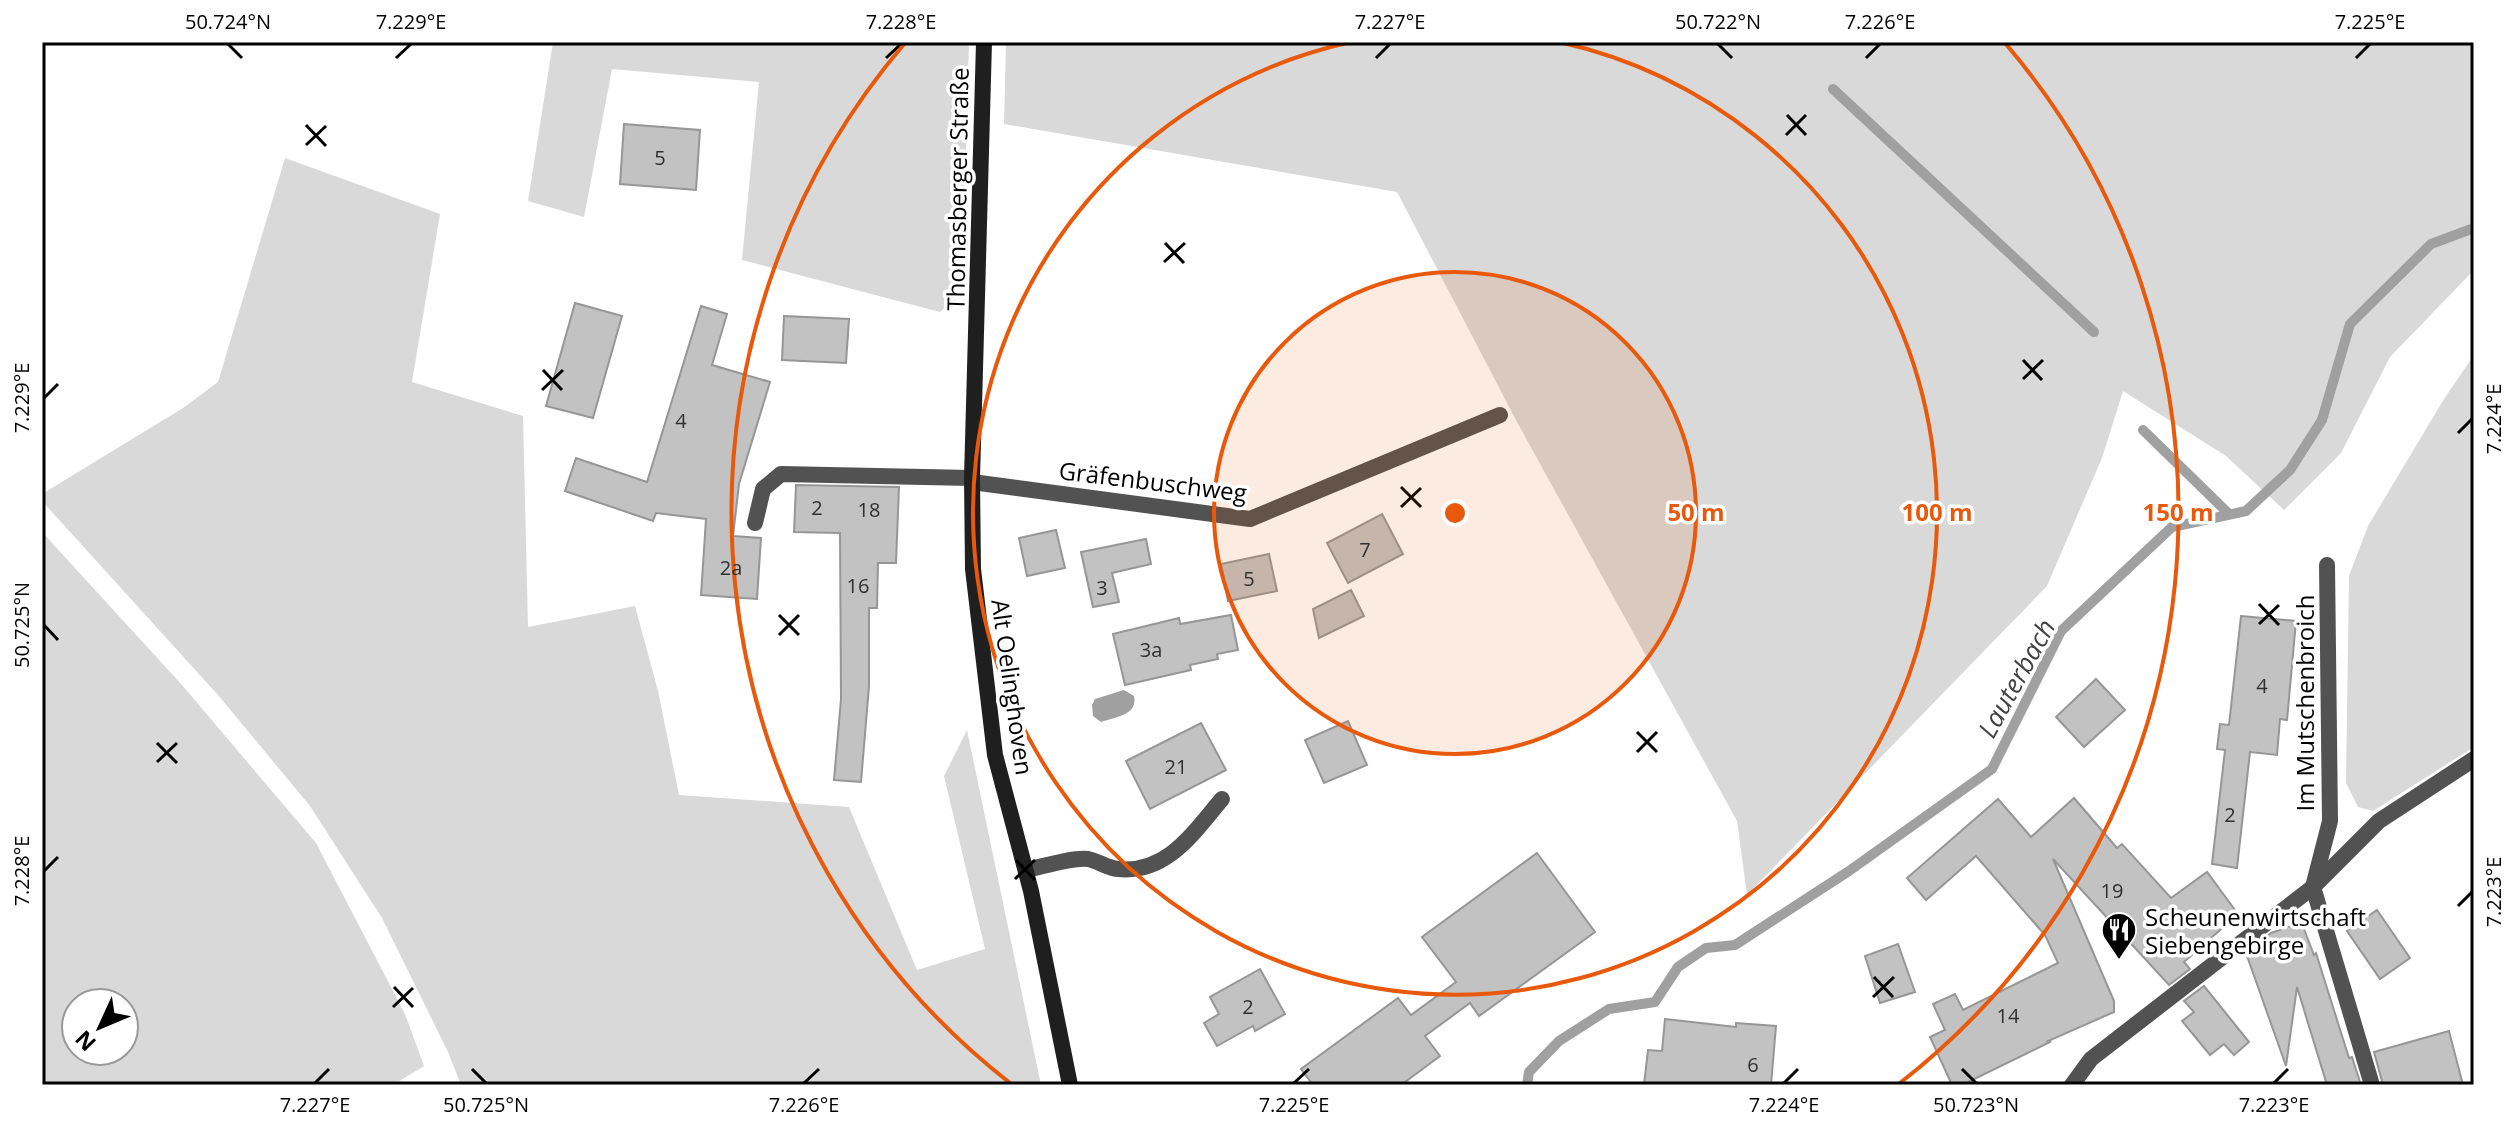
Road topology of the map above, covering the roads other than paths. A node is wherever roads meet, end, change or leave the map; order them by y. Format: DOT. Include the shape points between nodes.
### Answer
graph roads {
  1 [pos="984,42"];
  2 [pos="977,337"];
  3 [pos="1500,415"];
  4 [pos="972,480"];
  5 [pos="755,523"];
  6 [pos="2327,565"];
  7 [pos="2474,759"];
  8 [pos="1222,799"];
  9 [pos="1026,870"];
  10 [pos="2313,887"];
  11 [pos="1070,1085"];
  12 [pos="2072,1085"];
  13 [pos="2372,1085"];
  1 -- 2 [label="main road, Thomasberger Straße"];
  2 -- 4 [label="main road, Alt Oelinghoven"];
  3 -- 4 [label="street, Gräfenbuschweg" via="1250,519"];
  4 -- 5 [label="street, Gräfenbuschweg" via="781,474 763,489"];
  4 -- 9 [label="main road, Alt Oelinghoven" via="973,569 995,755"];
  6 -- 10 [label="street, Im Mutschenbroich" via="2330,821"];
  7 -- 10 [label="street" via="2379,821"];
  8 -- 9 [label="street" via="1184,844 1154,865 1133,870 1086,859"];
  9 -- 11 [label="main road, Alt Oelinghoven"];
  10 -- 12 [label="street" via="2091,1059"];
  10 -- 13 [label="street"];
}
